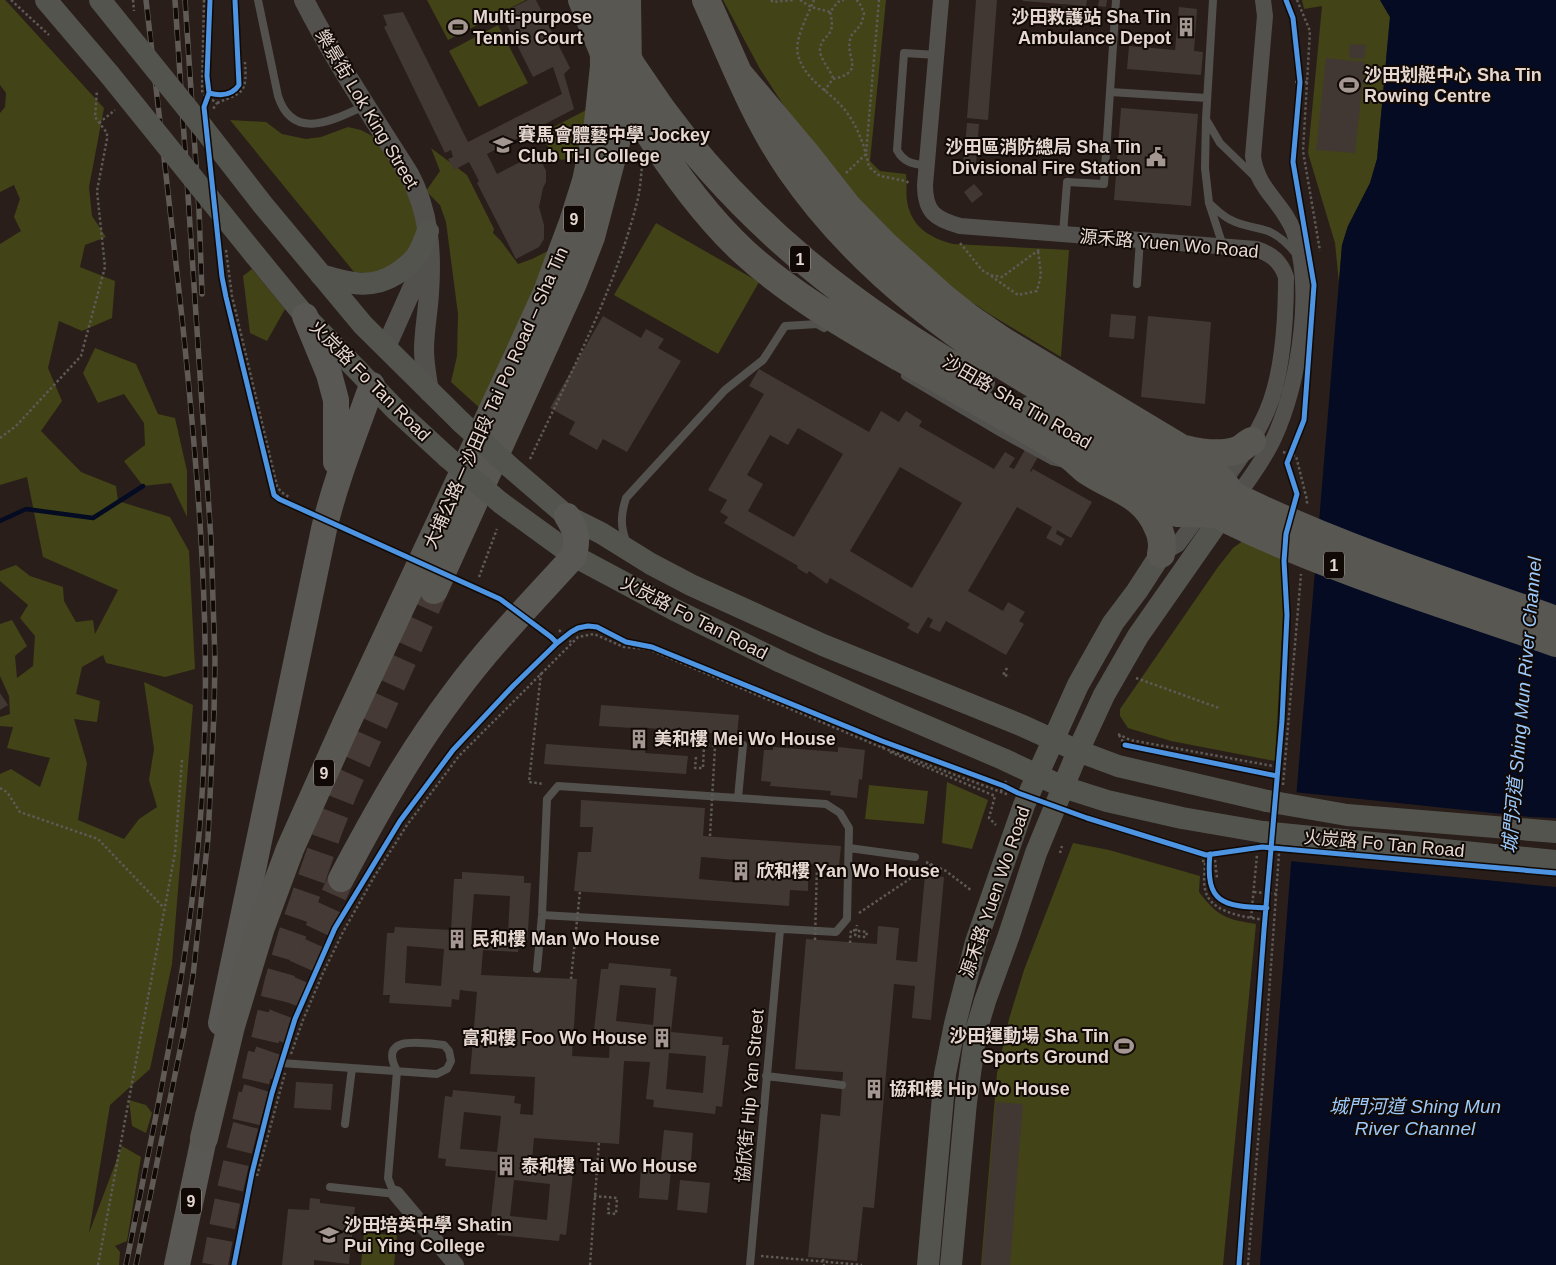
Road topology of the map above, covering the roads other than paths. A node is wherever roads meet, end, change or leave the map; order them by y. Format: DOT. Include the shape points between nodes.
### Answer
graph roads {
  1 [pos="46,0"];
  2 [pos="100,0"];
  3 [pos="258,0"];
  4 [pos="304,0"];
  5 [pos="582,0"];
  6 [pos="595,0"];
  7 [pos="603,0"];
  8 [pos="627,0"];
  9 [pos="706,0"];
  10 [pos="941,0"];
  11 [pos="1116,0"];
  12 [pos="1212,0"];
  13 [pos="1263,0"];
  14 [pos="937,55"];
  15 [pos="1110,92"];
  16 [pos="1207,98"];
  17 [pos="366,106"];
  18 [pos="652,116"];
  19 [pos="1206,119"];
  20 [pos="927,166"];
  21 [pos="1260,181"];
  22 [pos="1209,202"];
  23 [pos="1063,234"];
  24 [pos="1140,239"];
  25 [pos="429,240"];
  26 [pos="1223,246"];
  27 [pos="1300,259"];
  28 [pos="321,275"];
  29 [pos="1137,284"];
  30 [pos="305,316"];
  31 [pos="834,334"];
  32 [pos="386,347"];
  33 [pos="901,373"];
  34 [pos="372,385"];
  35 [pos="429,392"];
  36 [pos="1252,441"];
  37 [pos="1183,449"];
  38 [pos="1130,455"];
  39 [pos="1088,471"];
  40 [pos="336,486"];
  41 [pos="1220,502"];
  42 [pos="1146,506"];
  43 [pos="567,516"];
  44 [pos="629,550"];
  45 [pos="1161,554"];
  46 [pos="574,556"];
  47 [pos="434,590"];
  48 [pos="1556,620"];
  49 [pos="1556,643"];
  50 [pos="1053,740"];
  51 [pos="743,745"];
  52 [pos="1078,751"];
  53 [pos="1037,774"];
  54 [pos="1063,787"];
  55 [pos="738,798"];
  56 [pos="1556,832"];
  57 [pos="849,848"];
  58 [pos="915,857"];
  59 [pos="1556,861"];
  60 [pos="341,879"];
  61 [pos="542,915"];
  62 [pos="780,930"];
  63 [pos="537,969"];
  64 [pos="284,1063"];
  65 [pos="352,1068"];
  66 [pos="398,1071"];
  67 [pos="766,1076"];
  68 [pos="842,1085"];
  69 [pos="345,1124"];
  70 [pos="204,1138"];
  71 [pos="330,1187"];
  72 [pos="396,1194"];
  73 [pos="177,1265"];
  74 [pos="456,1265"];
  75 [pos="750,1265"];
  76 [pos="928,1265"];
  77 [pos="951,1265"];
  1 -- 30 [label="main road, 火炭路 Fo Tan Road, bridge" via="101,79"];
  2 -- 28 [label="main road, 火炭路 Fo Tan Road, bridge" via="137,46 208,120"];
  3 -- 17 [label="lane" via="278,96 290,117 303,123 319,124"];
  4 -- 17 [label="street, 樂景街 Lok King Street"];
  5 -- 18 [label="highway, bridge" via="607,60"];
  6 -- 18 [label="highway, 沙田路 Sha Tin Road / 1, bridge" via="632,66"];
  7 -- 70 [label="highway, 大埔公路－沙田段 Tai Po Road – Sha Tin / 9" via="604,66 598,123 586,181 573,222 540,308 290,849 261,926 231,1026"];
  8 -- 47 [label="highway, 大埔公路－沙田段 Tai Po Road – Sha Tin / 9" via="628,70 618,135 591,237"];
  9 -- 38 [label="highway, 沙田路 Sha Tin Road / 1" via="753,107 790,169 828,218 875,268 934,318"];
  10 -- 14 [label="street, 源禾路 Yuen Wo Road"];
  11 -- 15 [label="lane"];
  12 -- 16 [label="lane"];
  13 -- 21 [label="street, 源禾路 Yuen Wo Road" via="1266,16 1253,156"];
  14 -- 20 [label="street, 源禾路 Yuen Wo Road"];
  14 -- 20 [label="lane" via="904,53 897,150 910,164"];
  15 -- 16 [label="lane"];
  15 -- 23 [label="lane" via="1104,184 1066,182"];
  16 -- 19 [label="lane"];
  17 -- 25 [label="street, 樂景街 Lok King Street" via="418,189"];
  18 -- 38 [label="highway, 沙田路 Sha Tin Road / 1" via="698,157 778,240 861,307 950,364"];
  18 -- 39 [label="highway" via="683,183 711,218 779,281 845,325 1043,439"];
  19 -- 21 [label="lane" via="1220,143"];
  19 -- 22 [label="lane" via="1205,168"];
  20 -- 23 [label="street, 源禾路 Yuen Wo Road" via="925,197 930,210 938,218 960,226"];
  21 -- 27 [label="street, 源禾路 Yuen Wo Road" via="1290,223"];
  22 -- 26 [label="lane"];
  22 -- 27 [label="lane" via="1232,221 1278,236"];
  23 -- 24 [label="street, 源禾路 Yuen Wo Road"];
  24 -- 26 [label="street, 源禾路 Yuen Wo Road"];
  24 -- 29 [label="lane"];
  25 -- 28 [label="main road" via="405,268 376,283 346,283"];
  25 -- 32 [label="street"];
  25 -- 35 [label="street, 樂景街 Lok King Street" via="424,351"];
  26 -- 36 [label="street, 源禾路 Yuen Wo Road" via="1265,252 1279,262 1286,277 1284,328 1276,380 1268,410"];
  27 -- 41 [label="street, 源禾路 Yuen Wo Road" via="1301,329 1294,383 1262,460"];
  28 -- 32 [label="main road, 火炭路 Fo Tan Road"];
  30 -- 34 [label="main road, 火炭路 Fo Tan Road"];
  30 -- 40 [label="highway" via="336,400"];
  31 -- 44 [label="lane" via="817,324 785,326 763,360 725,390 626,498 621,523"];
  32 -- 34 [label="main road"];
  32 -- 35 [label="main road, 火炭路 Fo Tan Road"];
  33 -- 39 [label="lane" via="1052,461"];
  34 -- 40 [label="highway"];
  34 -- 46 [label="main road, 火炭路 Fo Tan Road, bridge" via="447,457 501,503"];
  35 -- 43 [label="main road, 火炭路 Fo Tan Road, bridge" via="461,422 520,463"];
  36 -- 37 [label="highway" via="1238,450 1220,453 1203,454"];
  36 -- 41 [label="street, 源禾路 Yuen Wo Road"];
  37 -- 38 [label="highway"];
  37 -- 41 [label="highway" via="1211,470"];
  38 -- 39 [label="highway"];
  38 -- 42 [label="highway"];
  38 -- 48 [label="highway, 沙田路 Sha Tin Road / 1, bridge" via="1360,550"];
  38 -- 49 [label="highway, 沙田路 Sha Tin Road / 1, bridge" via="1198,506 1287,547"];
  40 -- 70 [label="highway" via="310,592 220,1028"];
  41 -- 42 [label="highway" via="1178,513"];
  41 -- 45 [label="street, 源禾路 Yuen Wo Road" via="1178,544"];
  41 -- 52 [label="main road, 源禾路 Yuen Wo Road" via="1168,596 1138,636 1104,695"];
  42 -- 45 [label="highway" via="1161,537"];
  43 -- 44 [label="main road, 火炭路 Fo Tan Road"];
  43 -- 46 [label="highway" via="575,528 578,542"];
  44 -- 50 [label="main road, 火炭路 Fo Tan Road" via="691,584 824,645"];
  45 -- 50 [label="main road, 源禾路 Yuen Wo Road" via="1113,623 1078,685"];
  46 -- 53 [label="main road, 火炭路 Fo Tan Road" via="781,662"];
  46 -- 60 [label="highway" via="454,694 390,791"];
  50 -- 52 [label="main road, 火炭路 Fo Tan Road"];
  50 -- 53 [label="main road, 源禾路 Yuen Wo Road"];
  51 -- 55 [label="lane"];
  52 -- 54 [label="main road, 源禾路 Yuen Wo Road"];
  52 -- 56 [label="main road, 火炭路 Fo Tan Road, bridge" via="1118,766 1276,791 1347,815"];
  53 -- 54 [label="main road, 火炭路 Fo Tan Road"];
  53 -- 76 [label="main road, 源禾路 Yuen Wo Road" via="976,942 955,1024 942,1096"];
  54 -- 59 [label="main road, 火炭路 Fo Tan Road, bridge" via="1274,843"];
  54 -- 77 [label="main road, 源禾路 Yuen Wo Road" via="1036,852 976,1031"];
  55 -- 57 [label="lane" via="826,804 840,813 849,828"];
  55 -- 61 [label="lane" via="558,786 547,799"];
  57 -- 58 [label="lane"];
  57 -- 62 [label="lane" via="847,919 836,932"];
  61 -- 62 [label="lane"];
  61 -- 63 [label="lane"];
  62 -- 67 [label="lane, 協欣街 Hip Yan Street"];
  64 -- 65 [label="lane"];
  65 -- 66 [label="lane"];
  65 -- 69 [label="lane"];
  66 -- 66 [label="lane" via="392,1062 398,1045 406,1042 444,1045 449,1051 451,1061 446,1070 437,1074"];
  66 -- 72 [label="lane" via="388,1178"];
  67 -- 68 [label="lane"];
  67 -- 75 [label="lane, 協欣街 Hip Yan Street"];
  70 -- 73 [label="highway, 大埔公路－沙田段 Tai Po Road – Sha Tin / 9"];
  71 -- 72 [label="lane"];
  72 -- 74 [label="street"];
}
